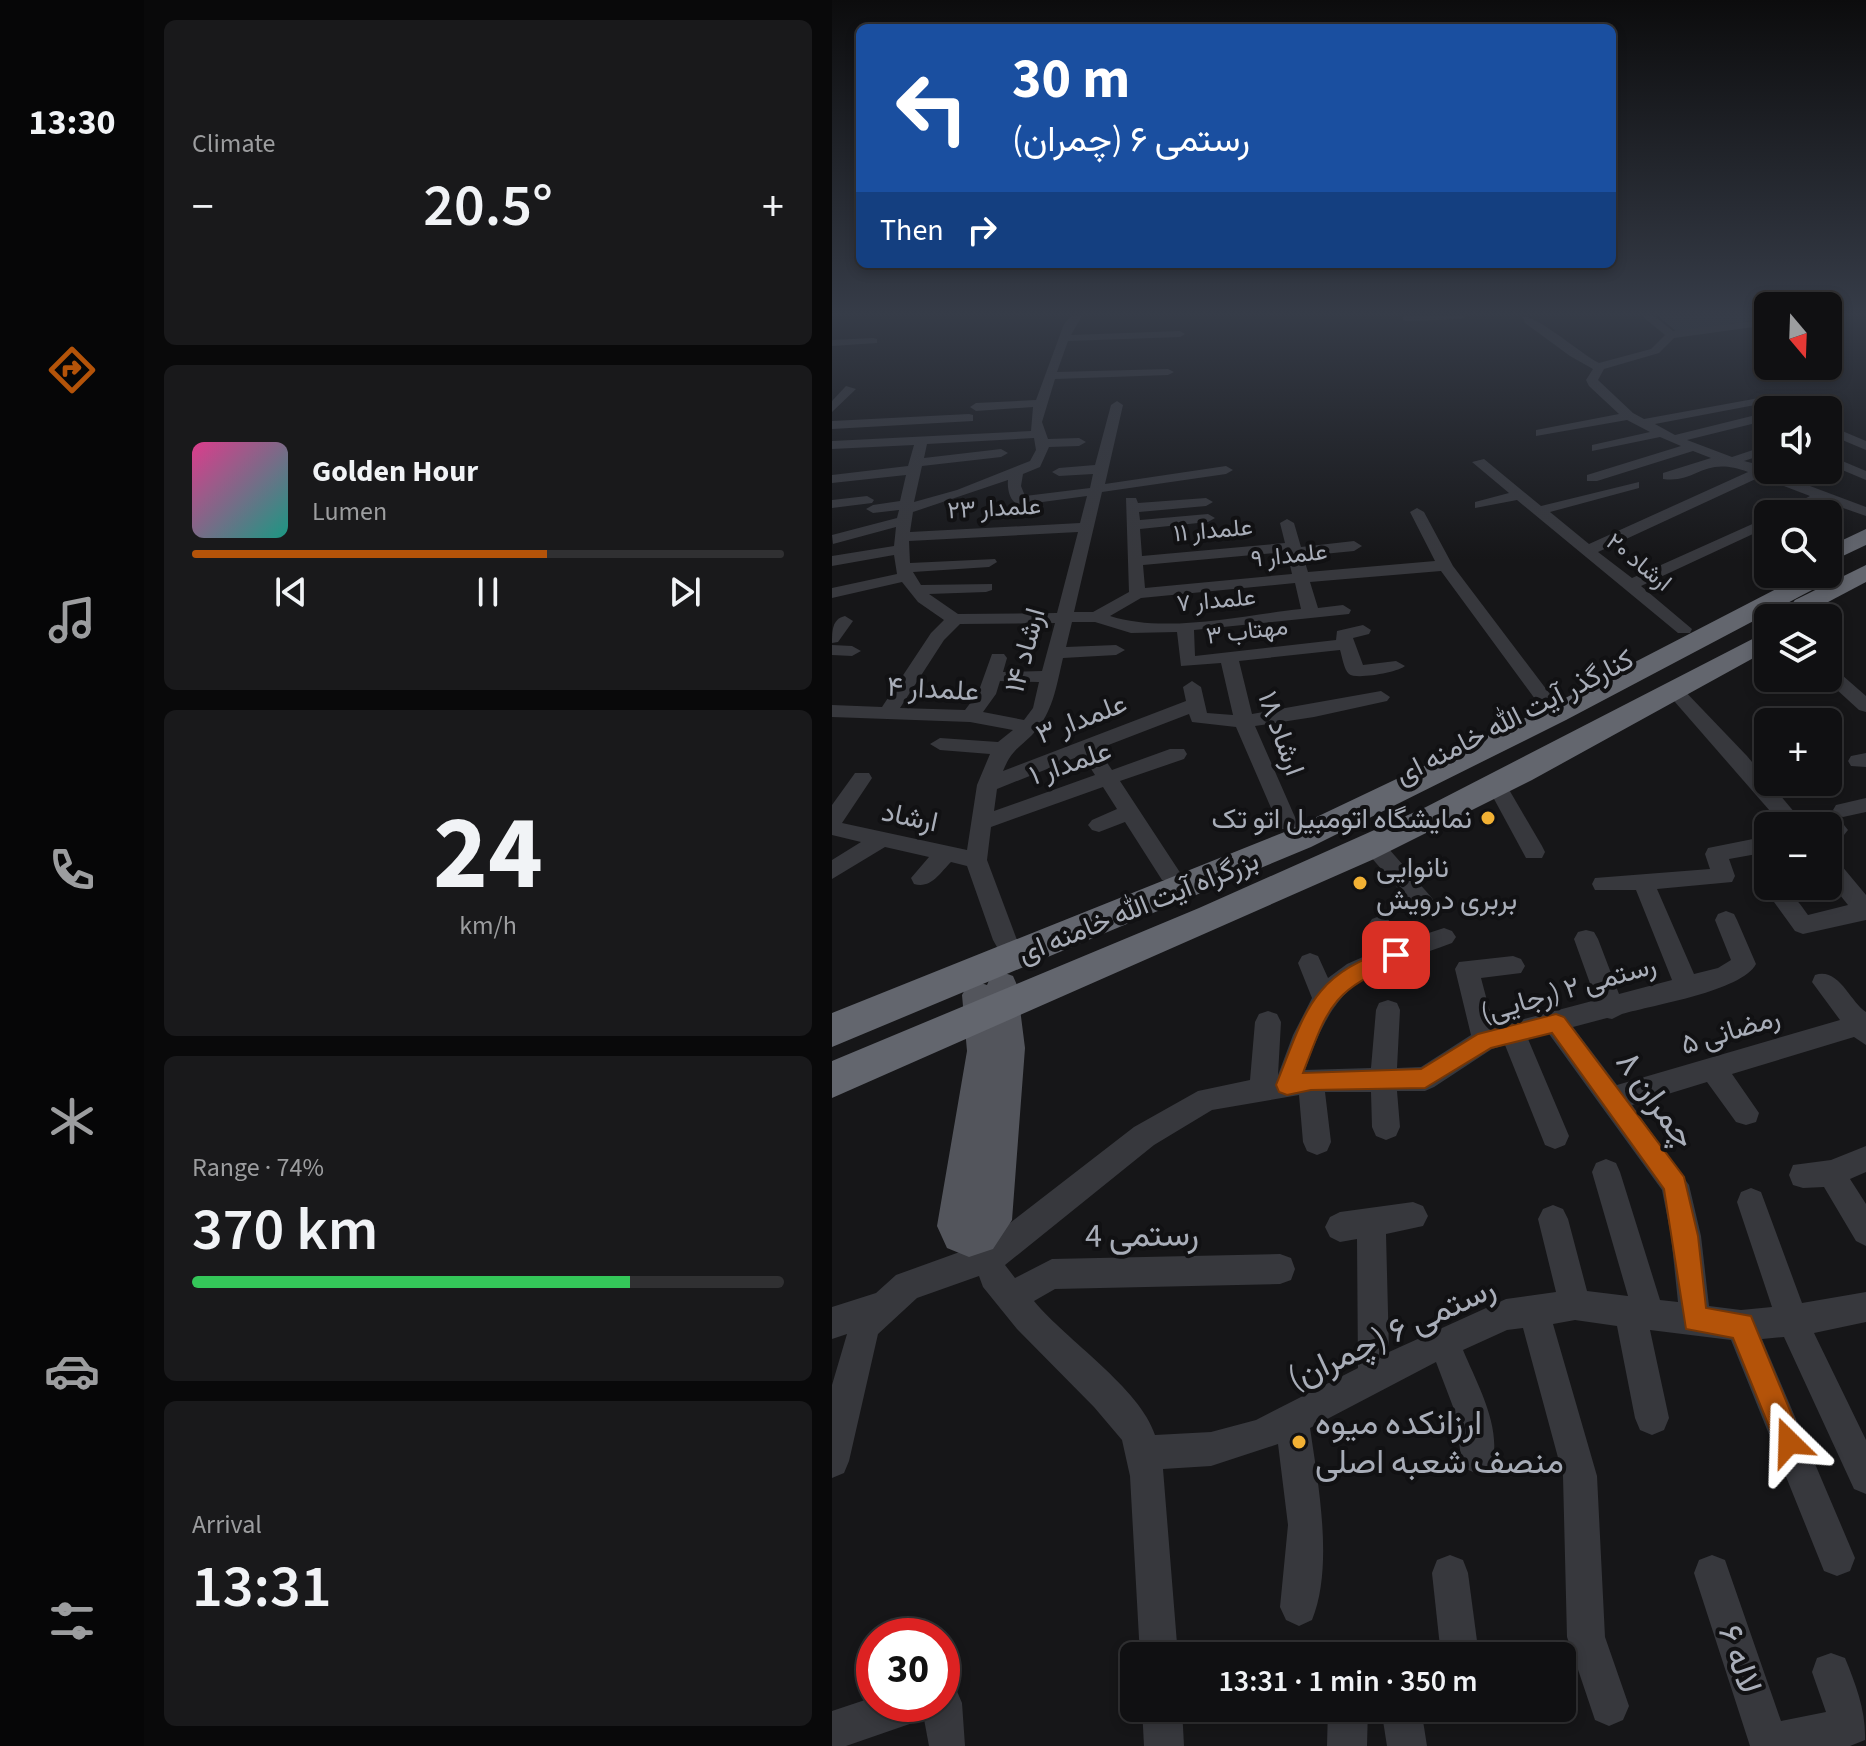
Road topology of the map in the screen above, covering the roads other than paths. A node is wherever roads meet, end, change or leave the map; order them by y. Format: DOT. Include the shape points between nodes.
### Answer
graph roads {
  1 [pos="1045,397"];
  2 [pos="1609,397"];
  3 [pos="1748,397"];
  4 [pos="1043,403"];
  5 [pos="1117,405"];
  6 [pos="856,408"];
  7 [pos="832,409"];
  8 [pos="1706,410"];
  9 [pos="1754,418"];
  10 [pos="1636,420"];
  11 [pos="1741,423"];
  12 [pos="832,425"];
  13 [pos="1754,428"];
  14 [pos="1541,433"];
  15 [pos="1842,435"];
  16 [pos="1668,436"];
  17 [pos="1042,438"];
  18 [pos="1079,442"];
  19 [pos="832,445"];
  20 [pos="1866,446"];
  21 [pos="1693,447"];
  22 [pos="1597,448"];
  23 [pos="1001,453"];
  24 [pos="1754,453"];
  25 [pos="832,459"];
  26 [pos="1726,460"];
  27 [pos="916,461"];
  28 [pos="1479,462"];
  29 [pos="1842,465"];
  30 [pos="1754,467"];
  31 [pos="1101,469"];
  32 [pos="1226,470"];
  33 [pos="1059,472"];
  34 [pos="1016,473"];
  35 [pos="1754,475"];
  36 [pos="1668,476"];
  37 [pos="1866,476"];
  38 [pos="1592,478"];
  39 [pos="832,479"];
  40 [pos="881,484"];
  41 [pos="1797,484"];
  42 [pos="1634,485"];
  43 [pos="965,487"];
  44 [pos="1096,490"];
  45 [pos="1519,495"];
  46 [pos="1823,495"];
  47 [pos="1812,500"];
  48 [pos="832,504"];
  49 [pos="1480,505"];
  50 [pos="1207,510"];
  51 [pos="1538,511"];
  52 [pos="1417,512"];
  53 [pos="1866,512"];
  54 [pos="957,514"];
  55 [pos="1287,523"];
  56 [pos="906,524"];
  57 [pos="1087,527"];
  58 [pos="1754,528"];
  59 [pos="1866,536"];
  60 [pos="833,539"];
  61 [pos="1350,540"];
  62 [pos="1184,544"];
  63 [pos="1293,546"];
  64 [pos="1587,551"];
  65 [pos="1842,552"];
  66 [pos="1866,552"];
  67 [pos="1136,554"];
  68 [pos="832,561"];
  69 [pos="1842,561"];
  70 [pos="989,562"];
  71 [pos="1446,567"];
  72 [pos="1866,572"];
  73 [pos="1301,577"];
  74 [pos="910,578"];
  75 [pos="1866,585"];
  76 [pos="1628,586"];
  77 [pos="986,587"];
  78 [pos="1777,588"];
  79 [pos="1788,588"];
  80 [pos="832,593"];
  81 [pos="1137,594"];
  82 [pos="1805,604"];
  83 [pos="1832,604"];
  84 [pos="1343,610"];
  85 [pos="1311,614"];
  86 [pos="1064,617"];
  87 [pos="1096,617"];
  88 [pos="955,619"];
  89 [pos="845,621"];
  90 [pos="1185,628"];
  91 [pos="1684,629"];
  92 [pos="1363,630"];
  93 [pos="1754,632"];
  94 [pos="832,638"];
  95 [pos="1754,643"];
  96 [pos="1347,644"];
  97 [pos="832,650"];
  98 [pos="1116,650"];
  99 [pos="852,651"];
  100 [pos="1056,653"];
  101 [pos="998,658"];
  102 [pos="1229,658"];
  103 [pos="1396,666"];
  104 [pos="1660,667"];
  105 [pos="1050,676"];
  106 [pos="1842,685"];
  107 [pos="987,694"];
  108 [pos="1381,697"];
  109 [pos="1866,706"];
  110 [pos="1550,707"];
  111 [pos="832,711"];
  112 [pos="887,713"];
  113 [pos="1618,713"];
  114 [pos="970,716"];
  115 [pos="1244,720"];
  116 [pos="1029,727"];
  117 [pos="940,744"];
  118 [pos="1086,746"];
  119 [pos="1002,749"];
  120 [pos="1177,754"];
  121 [pos="1538,755"];
  122 [pos="1754,770"];
  123 [pos="862,778"];
  124 [pos="1107,778"];
  125 [pos="987,785"];
  126 [pos="1497,786"];
  127 [pos="1866,805"];
  128 [pos="1351,806"];
  129 [pos="1427,810"];
  130 [pos="1130,812"];
  131 [pos="1842,820"];
  132 [pos="832,821"];
  133 [pos="981,823"];
  134 [pos="1288,824"];
  135 [pos="1099,825"];
  136 [pos="832,828"];
  137 [pos="882,839"];
  138 [pos="1373,845"];
  139 [pos="1754,847"];
  140 [pos="1249,851"];
  141 [pos="1534,852"];
  142 [pos="947,853"];
  143 [pos="976,860"];
  144 [pos="1214,865"];
  145 [pos="1304,868"];
  146 [pos="832,871"];
  147 [pos="1170,874"];
  148 [pos="922,878"];
  149 [pos="1643,881"];
  150 [pos="1842,881"];
  151 [pos="1603,884"];
  152 [pos="1785,902"];
  153 [pos="1424,904"];
  154 [pos="1866,909"];
  155 [pos="1726,920"];
  156 [pos="1380,925"];
  157 [pos="1444,937"];
  158 [pos="1586,939"];
  159 [pos="1005,940"];
  160 [pos="1396,955"];
  161 [pos="1310,963"];
  162 [pos="1513,966"];
  163 [pos="1824,982"];
  164 [pos="1687,987"];
  165 [pos="1325,999"];
  166 [pos="1612,1009"];
  167 [pos="832,1010"];
  168 [pos="1388,1010"];
  169 [pos="994,1021"];
  170 [pos="1268,1022"];
  171 [pos="1556,1023"];
  172 [pos="1864,1027"];
  173 [pos="832,1030"];
  174 [pos="1513,1033"];
  175 [pos="1485,1040"];
  176 [pos="832,1057"];
  177 [pos="1712,1069"];
  178 [pos="1383,1078"];
  179 [pos="832,1080"];
  180 [pos="1287,1084"];
  181 [pos="1611,1099"];
  182 [pos="1746,1113"];
  183 [pos="1386,1127"];
  184 [pos="1555,1136"];
  185 [pos="1317,1142"];
  186 [pos="1866,1159"];
  187 [pos="1606,1172"];
  188 [pos="1751,1202"];
  189 [pos="1413,1216"];
  190 [pos="1553,1219"];
  191 [pos="1371,1224"];
  192 [pos="1340,1227"];
  193 [pos="1866,1231"];
  194 [pos="982,1248"];
  195 [pos="1280,1269"];
  196 [pos="1011,1297"];
  197 [pos="888,1305"];
  198 [pos="1575,1305"];
  199 [pos="1866,1307"];
  200 [pos="1534,1311"];
  201 [pos="1639,1312"];
  202 [pos="1695,1320"];
  203 [pos="1792,1320"];
  204 [pos="832,1323"];
  205 [pos="1741,1326"];
  206 [pos="1444,1342"];
  207 [pos="1374,1376"];
  208 [pos="1652,1418"];
  209 [pos="1292,1419"];
  210 [pos="1142,1453"];
  211 [pos="1478,1457"];
  212 [pos="832,1461"];
  213 [pos="1866,1477"];
  214 [pos="1837,1558"];
  215 [pos="1450,1573"];
  216 [pos="1712,1573"];
  217 [pos="1299,1607"];
  218 [pos="1158,1642"];
  219 [pos="1458,1642"];
  220 [pos="1831,1672"];
  221 [pos="1609,1706"];
  222 [pos="859,1722"];
  223 [pos="944,1722"];
  224 [pos="1163,1722"];
  225 [pos="1348,1722"];
  226 [pos="1403,1722"];
  227 [pos="832,1731"];
  228 [pos="947,1742"];
  229 [pos="1770,1745"];
  230 [pos="1164,1746"];
  231 [pos="1347,1746"];
  232 [pos="1407,1746"];
  1 -- 4 [label="street"];
  2 -- 10 [label="street"];
  3 -- 8 [label="street"];
  4 -- 12 [label="street"];
  4 -- 17 [label="street" via="1036,422"];
  5 -- 31 [label="street, ارشاد ۱۴"];
  6 -- 7 [label="street"];
  8 -- 10 [label="street"];
  8 -- 11 [label="street"];
  9 -- 11 [label="street"];
  10 -- 14 [label="street"];
  10 -- 16 [label="street"];
  11 -- 13 [label="street"];
  11 -- 16 [label="street"];
  15 -- 20 [label="street"];
  16 -- 21 [label="street"];
  16 -- 22 [label="street"];
  17 -- 18 [label="street"];
  17 -- 27 [label="street"];
  17 -- 34 [label="street" via="1042,454 1035,464"];
  19 -- 27 [label="street"];
  21 -- 26 [label="street"];
  21 -- 38 [label="street"];
  23 -- 27 [label="street"];
  24 -- 26 [label="street"];
  25 -- 27 [label="street"];
  26 -- 30 [label="street"];
  26 -- 36 [label="street"];
  27 -- 39 [label="street"];
  27 -- 40 [label="street"];
  27 -- 56 [label="street"];
  28 -- 45 [label="street, ارشاد ۲۰"];
  29 -- 37 [label="street"];
  31 -- 33 [label="street"];
  31 -- 44 [label="street, ارشاد ۱۴"];
  32 -- 44 [label="street"];
  34 -- 43 [label="street"];
  34 -- 44 [label="street" via="1020,501"];
  35 -- 64 [label="street"];
  41 -- 46 [label="street"];
  42 -- 51 [label="street"];
  43 -- 54 [label="street"];
  43 -- 56 [label="street"];
  44 -- 57 [label="street, ارشاد ۱۴"];
  45 -- 49 [label="street"];
  45 -- 51 [label="street, ارشاد ۲۰"];
  46 -- 47 [label="street"];
  46 -- 53 [label="street"];
  48 -- 56 [label="street" via="870,504"];
  50 -- 67 [label="street" via="1132,511"];
  51 -- 64 [label="street, ارشاد ۲۰"];
  52 -- 71 [label="street"];
  55 -- 63 [label="street"];
  56 -- 57 [label="street, علمدار ۲۳"];
  56 -- 60 [label="street"];
  56 -- 68 [label="street"];
  56 -- 74 [label="street"];
  57 -- 86 [label="street, ارشاد ۱۴"];
  58 -- 76 [label="street"];
  59 -- 65 [label="highway, کنارگذر آیت الله خامنه ای"];
  61 -- 63 [label="street, علمدار ۱۱"];
  62 -- 67 [label="street"];
  63 -- 67 [label="street, علمدار ۱۱"];
  63 -- 73 [label="street"];
  64 -- 76 [label="street, ارشاد ۲۰"];
  66 -- 69 [label="highway, بزرگراه آیت الله خامنه ای"];
  67 -- 81 [label="street"];
  70 -- 74 [label="street"];
  71 -- 73 [label="street, علمدار ۹"];
  71 -- 110 [label="street"];
  72 -- 82 [label="highway"];
  73 -- 81 [label="street, علمدار ۹"];
  73 -- 85 [label="street"];
  74 -- 77 [label="street"];
  74 -- 80 [label="street"];
  74 -- 88 [label="street" via="940,613"];
  75 -- 83 [label="highway"];
  76 -- 91 [label="street, ارشاد ۲۰"];
  78 -- 91 [label="highway, کنارگذر آیت الله خامنه ای"];
  79 -- 104 [label="highway, بزرگراه آیت الله خامنه ای"];
  81 -- 87 [label="street"];
  84 -- 85 [label="street, علمدار ۷"];
  85 -- 90 [label="street, علمدار ۷"];
  86 -- 87 [label="street"];
  86 -- 88 [label="street"];
  86 -- 100 [label="street, ارشاد ۱۴"];
  87 -- 90 [label="street, علمدار ۷" via="1131,628"];
  88 -- 112 [label="street" via="937,637"];
  89 -- 94 [label="street"];
  90 -- 102 [label="street, مهتاب ۳" via="1187,662"];
  91 -- 104 [label="highway, کنارگذر آیت الله خامنه ای"];
  92 -- 96 [label="street" via="1343,635"];
  93 -- 113 [label="highway, بزرگراه آیت الله خامنه ای"];
  95 -- 104 [label="highway, کنارگذر آیت الله خامنه ای"];
  96 -- 102 [label="street, مهتاب ۳" via="1281,662"];
  96 -- 103 [label="street" via="1356,671"];
  97 -- 99 [label="street"];
  98 -- 100 [label="street"];
  100 -- 105 [label="street, ارشاد ۱۴"];
  101 -- 107 [label="street"];
  102 -- 115 [label="street, ارشاد ۱۸"];
  104 -- 110 [label="highway, بزرگراه آیت الله خامنه ای"];
  104 -- 113 [label="highway, کنارگذر آیت الله خامنه ای"];
  104 -- 122 [label="street"];
  105 -- 107 [label="street"];
  105 -- 116 [label="street, ارشاد ۱۴" via="1042,708"];
  106 -- 109 [label="street"];
  107 -- 114 [label="street"];
  108 -- 115 [label="street"];
  110 -- 128 [label="highway, بزرگراه آیت الله خامنه ای"];
  111 -- 112 [label="street, علمدار ۴"];
  112 -- 114 [label="street, علمدار ۴"];
  113 -- 121 [label="highway, بزرگراه آیت الله خامنه ای"];
  114 -- 116 [label="street, علمدار ۴"];
  115 -- 118 [label="street, علمدار ۳" via="1199,718 1193,696"];
  115 -- 134 [label="street, ارشاد ۱۸"];
  116 -- 119 [label="street, ارشاد ۱۴"];
  117 -- 119 [label="street"];
  118 -- 124 [label="street"];
  118 -- 125 [label="street, علمدار ۳"];
  119 -- 125 [label="street, ارشاد ۱۴"];
  120 -- 124 [label="street, علمدار ۱"];
  121 -- 126 [label="highway, کنارگذر آیت الله خامنه ای"];
  121 -- 129 [label="highway, بزرگراه آیت الله خامنه ای"];
  123 -- 132 [label="street"];
  124 -- 130 [label="street"];
  124 -- 133 [label="street, علمدار ۱"];
  125 -- 133 [label="street, ارشاد ۱۴"];
  126 -- 129 [label="highway, کنارگذر آیت الله خامنه ای"];
  126 -- 141 [label="street"];
  127 -- 131 [label="street"];
  128 -- 134 [label="highway"];
  128 -- 140 [label="highway, بزرگراه آیت الله خامنه ای"];
  129 -- 138 [label="highway, کنارگذر آیت الله خامنه ای"];
  129 -- 145 [label="highway, بزرگراه آیت الله خامنه ای"];
  130 -- 135 [label="street"];
  130 -- 147 [label="street"];
  133 -- 143 [label="street, ارشاد ۱۴"];
  134 -- 140 [label="highway"];
  136 -- 137 [label="street, ارشاد"];
  137 -- 142 [label="street, ارشاد"];
  137 -- 146 [label="street"];
  138 -- 145 [label="highway, کنارگذر آیت الله خامنه ای"];
  138 -- 153 [label="street"];
  139 -- 149 [label="street" via="1716,854 1724,876"];
  140 -- 144 [label="highway, بزرگراه آیت الله خامنه ای"];
  142 -- 143 [label="street, ارشاد"];
  142 -- 148 [label="street"];
  143 -- 159 [label="street, ارشاد ۱۴"];
  144 -- 147 [label="highway"];
  144 -- 173 [label="highway, بزرگراه آیت الله خامنه ای"];
  145 -- 169 [label="highway, بزرگراه آیت الله خامنه ای"];
  145 -- 169 [label="highway, کنارگذر آیت الله خامنه ای" via="1055,985"];
  147 -- 159 [label="highway"];
  149 -- 151 [label="street"];
  149 -- 164 [label="street"];
  150 -- 154 [label="street"];
  152 -- 154 [label="street" via="1803,925"];
  155 -- 164 [label="street, رستمی ۲ (رجایی)" via="1744,964 1725,976"];
  156 -- 160 [label="street"];
  157 -- 160 [label="street"];
  158 -- 166 [label="street"];
  159 -- 167 [label="highway"];
  160 -- 165 [label="street" via="1359,970"];
  161 -- 165 [label="street"];
  162 -- 175 [label="street" via="1467,969"];
  163 -- 172 [label="street"];
  164 -- 166 [label="street, رستمی ۲ (رجایی)"];
  165 -- 180 [label="street"];
  166 -- 171 [label="street, رستمی ۲ (رجایی)"];
  168 -- 178 [label="street"];
  169 -- 176 [label="highway, بزرگراه آیت الله خامنه ای"];
  169 -- 179 [label="highway, کنارگذر آیت الله خامنه ای" via="931,1038"];
  169 -- 194 [label="main road" via="956,1226 960,1235"];
  170 -- 180 [label="street"];
  171 -- 174 [label="street, رستمی ۲ (رجایی)"];
  171 -- 181 [label="street, چمران ۸"];
  172 -- 177 [label="street, رمضانی ۵"];
  174 -- 175 [label="street, رستمی ۲ (رجایی)"];
  174 -- 184 [label="street"];
  175 -- 178 [label="street, رستمی ۲ (رجایی)" via="1425,1079"];
  177 -- 181 [label="street, رمضانی ۵"];
  177 -- 182 [label="street"];
  178 -- 180 [label="street, رستمی ۲ (رجایی)"];
  178 -- 183 [label="street"];
  180 -- 185 [label="street"];
  180 -- 194 [label="street, رستمی ۲ (رجایی)" via="1207,1099 1144,1136 1041,1219"];
  181 -- 202 [label="street, چمران ۸" via="1675,1185"];
  186 -- 193 [label="street" via="1817,1174"];
  187 -- 201 [label="street"];
  188 -- 203 [label="street"];
  189 -- 191 [label="street"];
  190 -- 198 [label="street"];
  191 -- 192 [label="street"];
  191 -- 207 [label="street"];
  194 -- 196 [label="street"];
  194 -- 197 [label="street, رستمی ۲ (رجایی)" via="907,1286"];
  195 -- 196 [label="street, رستمی 4" via="1052,1274"];
  196 -- 210 [label="street" via="1106,1395 1137,1432"];
  197 -- 204 [label="street"];
  197 -- 212 [label="street" via="865,1325"];
  198 -- 200 [label="street, رستمی ۶ (چمران)"];
  198 -- 201 [label="street, رستمی ۶ (چمران)"];
  199 -- 203 [label="street, رستمی ۶ (چمران)"];
  200 -- 206 [label="street, رستمی ۶ (چمران)" via="1506,1315"];
  200 -- 221 [label="street" via="1580,1476 1586,1637"];
  201 -- 202 [label="street, رستمی ۶ (چمران)"];
  201 -- 208 [label="street"];
  202 -- 205 [label="street, رستمی ۶ (چمران)"];
  203 -- 205 [label="street, رستمی ۶ (چمران)"];
  203 -- 213 [label="street"];
  205 -- 214 [label="street"];
  206 -- 207 [label="street, رستمی ۶ (چمران)"];
  206 -- 211 [label="street" via="1472,1412"];
  207 -- 209 [label="street, رستمی ۶ (چمران)"];
  209 -- 210 [label="street, رستمی ۶ (چمران)" via="1261,1435 1211,1449"];
  209 -- 217 [label="street" via="1306,1525"];
  210 -- 218 [label="street"];
  215 -- 219 [label="street"];
  216 -- 229 [label="street, لاله ۶"];
  220 -- 229 [label="street" via="1851,1726"];
  222 -- 227 [label="street"];
  223 -- 228 [label="street"];
  224 -- 230 [label="street"];
  225 -- 231 [label="street"];
  226 -- 232 [label="street"];
}
